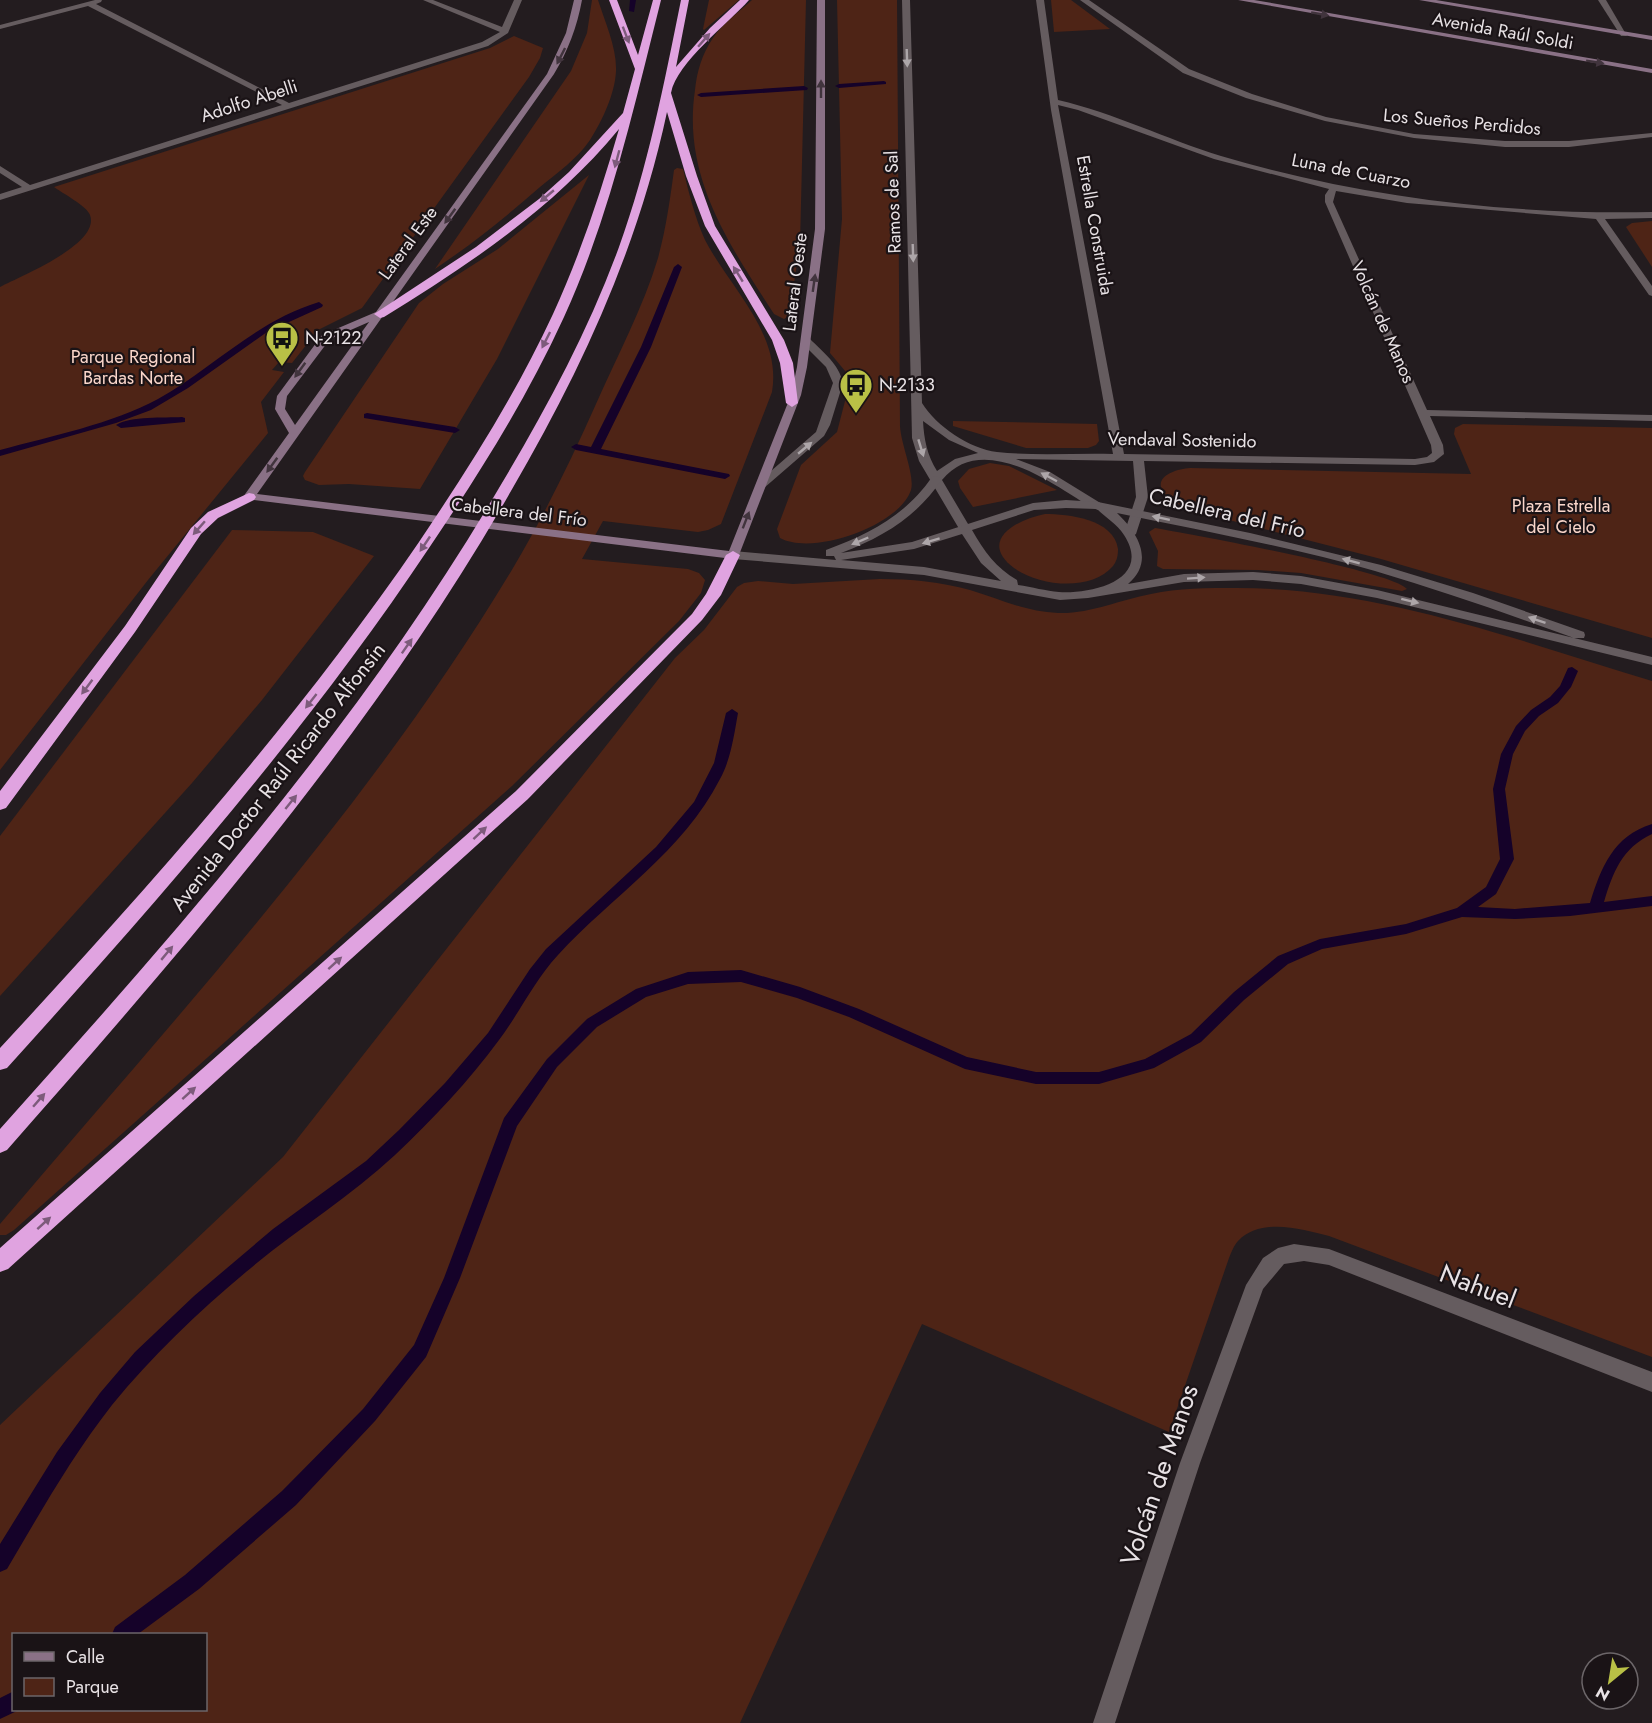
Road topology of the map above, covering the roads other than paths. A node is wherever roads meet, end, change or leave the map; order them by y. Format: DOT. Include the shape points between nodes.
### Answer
graph roads {
  1 [pos="104,0"];
  2 [pos="427,0"];
  3 [pos="518,0"];
  4 [pos="578,0"];
  5 [pos="613,0"];
  6 [pos="657,0"];
  7 [pos="685,0"];
  8 [pos="745,0"];
  9 [pos="821,0"];
  10 [pos="906,0"];
  11 [pos="1040,0"];
  12 [pos="1084,0"];
  13 [pos="1242,0"];
  14 [pos="1423,0"];
  15 [pos="1602,0"];
  16 [pos="90,4"];
  17 [pos="0,27"];
  18 [pos="505,32"];
  19 [pos="1624,34"];
  20 [pos="1652,38"];
  21 [pos="639,69"];
  22 [pos="1652,71"];
  23 [pos="666,87"];
  24 [pos="1054,102"];
  25 [pos="289,106"];
  26 [pos="630,108"];
  27 [pos="1652,135"];
  28 [pos="0,169"];
  29 [pos="29,188"];
  30 [pos="1334,188"];
  31 [pos="0,197"];
  32 [pos="1652,215"];
  33 [pos="1599,216"];
  34 [pos="1652,293"];
  35 [pos="380,314"];
  36 [pos="806,341"];
  37 [pos="792,403"];
  38 [pos="917,403"];
  39 [pos="1423,413"];
  40 [pos="1652,418"];
  41 [pos="295,433"];
  42 [pos="997,454"];
  43 [pos="1119,457"];
  44 [pos="1138,457"];
  45 [pos="1435,457"];
  46 [pos="936,479"];
  47 [pos="760,486"];
  48 [pos="249,497"];
  49 [pos="1098,506"];
  50 [pos="1138,513"];
  51 [pos="965,529"];
  52 [pos="1130,534"];
  53 [pos="733,555"];
  54 [pos="813,559"];
  55 [pos="785,561"];
  56 [pos="1101,592"];
  57 [pos="1060,596"];
  58 [pos="1652,661"];
  59 [pos="0,804"];
  60 [pos="0,1062"];
  61 [pos="0,1144"];
  62 [pos="1281,1253"];
  63 [pos="0,1262"];
  64 [pos="1652,1382"];
  65 [pos="1104,1723"];
  1 -- 16 [label="street"];
  2 -- 18 [label="street"];
  3 -- 18 [label="street"];
  4 -- 35 [label="main road, Lateral Este, one-way" via="570,34 553,71"];
  5 -- 21 [label="highway, one-way"];
  6 -- 21 [label="highway, Avenida Doctor Raúl Ricardo Alfonsín"];
  7 -- 23 [label="highway, Avenida Doctor Raúl Ricardo Alfonsín"];
  23 -- 8 [label="highway, one-way" via="708,35"];
  36 -- 9 [label="main road, Lateral Oeste, one-way" via="820,229"];
  10 -- 38 [label="street, Ramos de Sal, one-way"];
  11 -- 24 [label="street, Estrella Construida"];
  12 -- 27 [label="street, Los Sueños Perdidos" via="1162,56 1200,77 1259,100 1336,121 1414,136 1505,144 1569,144"];
  13 -- 22 [label="main road, Avenida Raúl Soldi, one-way"];
  14 -- 19 [label="main road, Avenida Raúl Soldi"];
  15 -- 19 [label="street"];
  16 -- 17 [label="street"];
  16 -- 25 [label="street"];
  18 -- 25 [label="street, Adolfo Abelli" via="477,47"];
  19 -- 20 [label="main road, Avenida Raúl Soldi"];
  21 -- 26 [label="highway, Avenida Doctor Raúl Ricardo Alfonsín"];
  37 -- 23 [label="highway, one-way" via="780,346 710,226"];
  61 -- 23 [label="highway, Avenida Doctor Raúl Ricardo Alfonsín, one-way" via="163,958 303,787 452,580 523,461 591,329 634,219"];
  24 -- 30 [label="street, Luna de Cuarzo" via="1217,157"];
  24 -- 43 [label="street, Estrella Construida"];
  25 -- 29 [label="street, Adolfo Abelli"];
  26 -- 35 [label="highway, one-way" via="586,161 495,239"];
  26 -- 60 [label="highway, Avenida Doctor Raúl Ricardo Alfonsín, one-way" via="606,194 560,312 497,431 431,534 348,653 249,778"];
  28 -- 29 [label="street"];
  29 -- 31 [label="street, Adolfo Abelli"];
  30 -- 33 [label="street, Luna de Cuarzo" via="1449,205"];
  30 -- 39 [label="street, Volcán de Manos" via="1329,202"];
  32 -- 33 [label="street, Luna de Cuarzo"];
  33 -- 34 [label="street"];
  35 -- 41 [label="main road, Lateral Este"];
  35 -- 41 [label="main road, one-way" via="326,337 282,396 280,409"];
  36 -- 37 [label="main road, Lateral Oeste"];
  47 -- 36 [label="street, one-way" via="816,439 825,425 837,376"];
  37 -- 47 [label="main road, Lateral Oeste"];
  38 -- 42 [label="street" via="925,418 939,430"];
  38 -- 46 [label="street, Ramos de Sal, one-way" via="919,446"];
  39 -- 40 [label="street"];
  39 -- 45 [label="street, Volcán de Manos" via="1437,445"];
  41 -- 48 [label="main road, Lateral Este, one-way"];
  42 -- 43 [label="street, Vendaval Sostenido"];
  42 -- 46 [label="street, Vendaval Sostenido" via="959,461"];
  49 -- 42 [label="street, one-way" via="1046,475"];
  43 -- 44 [label="street, Vendaval Sostenido"];
  44 -- 45 [label="street, Vendaval Sostenido" via="1415,462"];
  44 -- 50 [label="street" via="1143,490"];
  46 -- 51 [label="street, Ramos de Sal"];
  46 -- 54 [label="street, Vendaval Sostenido, one-way" via="900,520 864,540"];
  53 -- 47 [label="main road, Lateral Oeste, one-way"];
  48 -- 53 [label="main road, Cabellera del Frío"];
  48 -- 59 [label="highway, one-way" via="213,515 196,531 130,629"];
  49 -- 50 [label="street, Cabellera del Frío"];
  49 -- 51 [label="street, Cabellera del Frío" via="1033,507"];
  49 -- 52 [label="street"];
  50 -- 52 [label="street"];
  58 -- 50 [label="street, Cabellera del Frío, one-way" via="1407,577"];
  51 -- 54 [label="street, Cabellera del Frío, one-way" via="898,549"];
  51 -- 57 [label="street, Ramos de Sal" via="993,571 1023,587"];
  52 -- 56 [label="street" via="1138,554 1134,568 1119,584"];
  53 -- 55 [label="street, Cabellera del Frío"];
  63 -- 53 [label="highway, one-way" via="548,771 697,617"];
  54 -- 55 [label="street, Cabellera del Frío"];
  55 -- 57 [label="street, Cabellera del Frío" via="942,573"];
  56 -- 57 [label="street, Cabellera del Frío"];
  56 -- 58 [label="street, Cabellera del Frío, one-way" via="1207,577 1301,580 1377,594"];
  62 -- 64 [label="street, Nahuel" via="1303,1251 1329,1257"];
  62 -- 65 [label="street, Volcán de Manos" via="1255,1285"];
}
